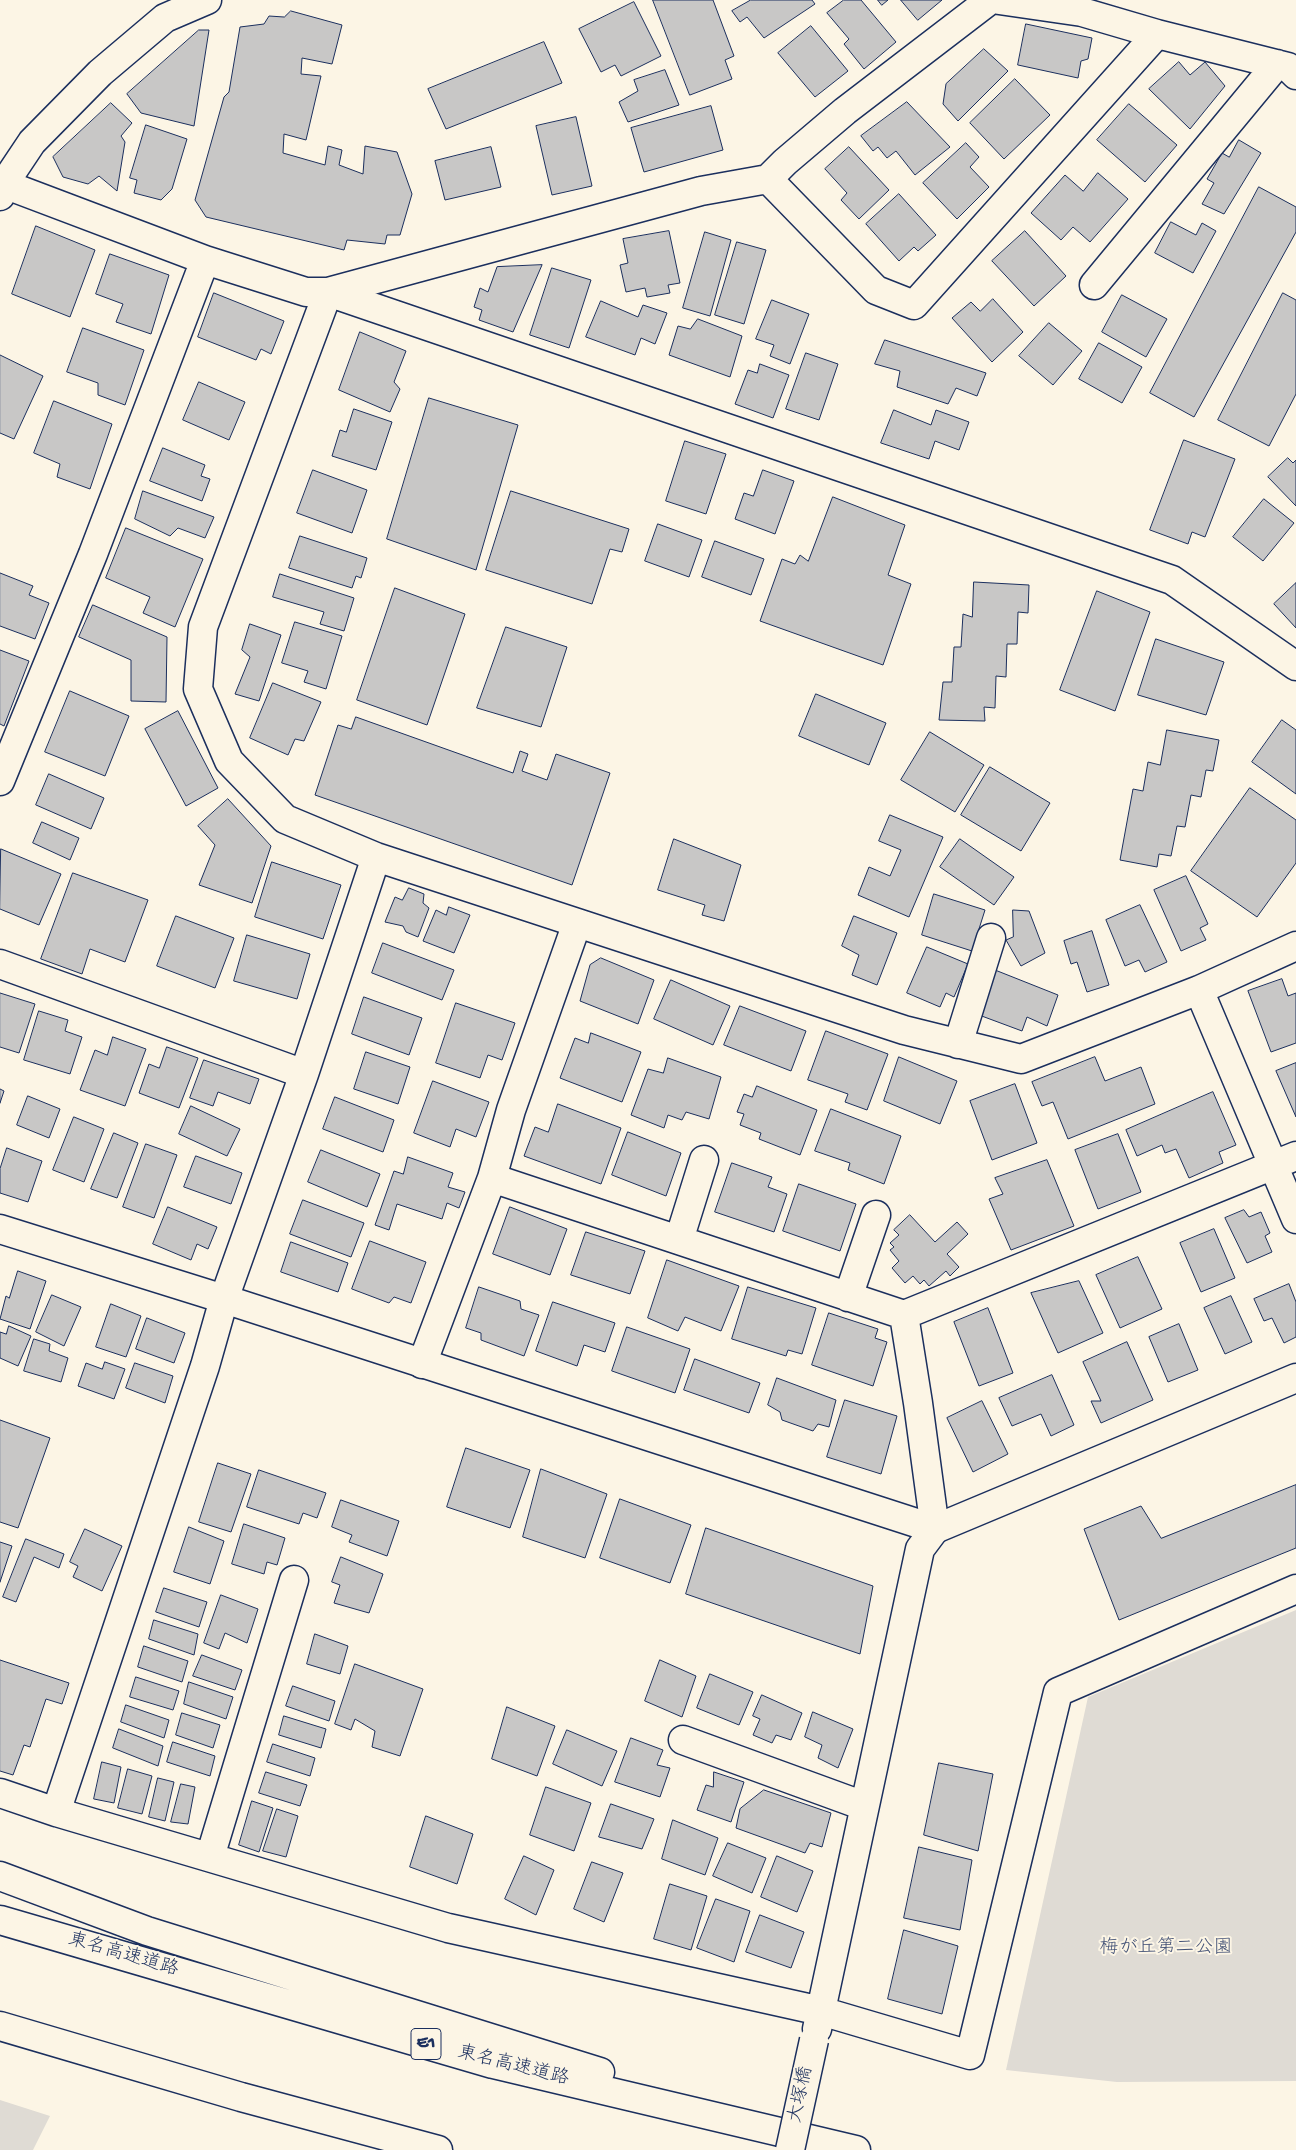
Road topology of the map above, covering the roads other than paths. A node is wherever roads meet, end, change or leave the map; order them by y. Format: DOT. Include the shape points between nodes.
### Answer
graph roads {
  1 [pos="206,0"];
  2 [pos="990,0"];
  3 [pos="999,0"];
  4 [pos="1089,6"];
  5 [pos="160,9"];
  6 [pos="1157,34"];
  7 [pos="1286,70"];
  8 [pos="768,179"];
  9 [pos="2,190"];
  10 [pos="206,260"];
  11 [pos="1094,285"];
  12 [pos="328,292"];
  13 [pos="1296,666"];
  14 [pos="0,781"];
  15 [pos="376,857"];
  16 [pos="577,923"];
  17 [pos="991,938"];
  18 [pos="1296,946"];
  19 [pos="0,964"];
  20 [pos="1199,990"];
  21 [pos="958,1044"];
  22 [pos="304,1074"];
  23 [pos="704,1160"];
  24 [pos="1285,1161"];
  25 [pos="492,1178"];
  26 [pos="876,1215"];
  27 [pos="1296,1220"];
  28 [pos="0,1229"];
  29 [pos="679,1240"];
  30 [pos="848,1296"];
  31 [pos="224,1299"];
  32 [pos="904,1315"];
  33 [pos="422,1364"];
  34 [pos="1296,1378"];
  35 [pos="935,1529"];
  36 [pos="294,1580"];
  37 [pos="1296,1589"];
  38 [pos="683,1740"];
  39 [pos="0,1793"];
  40 [pos="864,1806"];
  41 [pos="56,1812"];
  42 [pos="210,1857"];
  43 [pos="0,1876"];
  44 [pos="0,1920"];
  45 [pos="821,2011"];
  46 [pos="0,2026"];
  47 [pos="824,2142"];
  48 [pos="438,2150"];
  49 [pos="790,2150"];
  50 [pos="856,2150"];
  1 -- 5 [label="main road"];
  2 -- 8 [label="main road" via="845,111"];
  3 -- 4 [label="main road"];
  4 -- 6 [label="main road"];
  5 -- 9 [label="main road" via="32,142"];
  6 -- 7 [label="main road"];
  6 -- 8 [label="main road" via="914,305 876,290"];
  7 -- 11 [label="main road"];
  8 -- 12 [label="main road" via="701,191"];
  9 -- 10 [label="main road"];
  10 -- 12 [label="main road" via="306,292"];
  10 -- 14 [label="main road" via="93,554"];
  12 -- 13 [label="main road" via="1172,580"];
  12 -- 15 [label="main road" via="203,627 198,690 229,761 285,819"];
  15 -- 16 [label="main road"];
  15 -- 22 [label="main road"];
  16 -- 21 [label="main road" via="904,1030"];
  16 -- 25 [label="main road" via="511,1110"];
  17 -- 21 [label="main road"];
  18 -- 20 [label="main road"];
  19 -- 22 [label="main road"];
  20 -- 21 [label="main road" via="1021,1059"];
  20 -- 24 [label="main road"];
  22 -- 31 [label="main road"];
  23 -- 29 [label="main road"];
  24 -- 27 [label="main road"];
  24 -- 32 [label="main road"];
  25 -- 29 [label="main road"];
  25 -- 33 [label="main road"];
  26 -- 30 [label="main road"];
  28 -- 31 [label="main road"];
  29 -- 30 [label="main road"];
  30 -- 32 [label="main road"];
  31 -- 33 [label="main road"];
  31 -- 41 [label="main road" via="205,1366"];
  32 -- 35 [label="main road"];
  33 -- 35 [label="main road"];
  34 -- 35 [label="main road"];
  35 -- 40 [label="main road, 大塚橋" via="920,1549"];
  36 -- 42 [label="main road"];
  37 -- 45 [label="main road" via="1058,1692 970,2056"];
  38 -- 40 [label="main road"];
  39 -- 41 [label="main road"];
  40 -- 45 [label="main road, 大塚橋"];
  41 -- 42 [label="main road"];
  42 -- 45 [label="main road" via="448,1928"];
  43 -- 47 [label="main road" via="148,1931"];
  44 -- 47 [label="main road, 東名高速道路 / E1" via="493,2064"];
  45 -- 49 [label="main road, 大塚橋, bridge"];
  46 -- 48 [label="main road" via="241,2097"];
  47 -- 50 [label="main road, 東名高速道路 / E1"];
}
